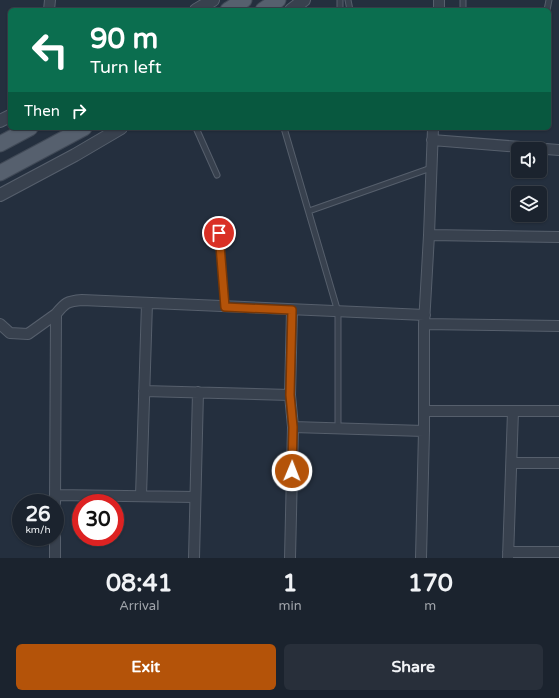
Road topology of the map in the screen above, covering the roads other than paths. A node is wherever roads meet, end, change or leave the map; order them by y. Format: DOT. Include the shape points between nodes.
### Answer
graph roads {
  1 [pos="213,0"];
  2 [pos="244,0"];
  3 [pos="278,0"];
  4 [pos="304,0"];
  5 [pos="199,8"];
  6 [pos="231,8"];
  7 [pos="266,8"];
  8 [pos="294,8"];
  9 [pos="26,130"];
  10 [pos="80,130"];
  11 [pos="117,130"];
  12 [pos="197,130"];
  13 [pos="285,130"];
  14 [pos="433,130"];
  15 [pos="432,140"];
  16 [pos="0,144"];
  17 [pos="559,150"];
  18 [pos="431,168"];
  19 [pos="0,173"];
  20 [pos="217,175"];
  21 [pos="0,195"];
  22 [pos="309,211"];
  23 [pos="219,233"];
  24 [pos="429,235"];
  25 [pos="559,237"];
  26 [pos="147,303"];
  27 [pos="225,307"];
  28 [pos="292,310"];
  29 [pos="338,312"];
  30 [pos="56,314"];
  31 [pos="425,320"];
  32 [pos="0,324"];
  33 [pos="559,326"];
  34 [pos="144,391"];
  35 [pos="198,392"];
  36 [pos="290,395"];
  37 [pos="424,411"];
  38 [pos="513,411"];
  39 [pos="559,411"];
  40 [pos="293,427"];
  41 [pos="338,428"];
  42 [pos="424,431"];
  43 [pos="512,463"];
  44 [pos="559,463"];
  45 [pos="55,494"];
  46 [pos="141,496"];
  47 [pos="195,498"];
  48 [pos="64,499"];
  49 [pos="55,546"];
  50 [pos="559,552"];
  51 [pos="508,555"];
  52 [pos="55,558"];
  53 [pos="194,558"];
  54 [pos="290,558"];
  55 [pos="422,558"];
  1 -- 5 [label="street"];
  2 -- 6 [label="main road"];
  3 -- 7 [label="main road"];
  4 -- 8 [label="street"];
  9 -- 16 [label="main road"];
  10 -- 19 [label="main road"];
  11 -- 21 [label="street"];
  12 -- 20 [label="lane"];
  13 -- 22 [label="lane"];
  14 -- 15 [label="street"];
  15 -- 17 [label="street"];
  15 -- 18 [label="street"];
  18 -- 22 [label="lane"];
  18 -- 24 [label="street"];
  22 -- 29 [label="lane"];
  23 -- 27 [label="lane"];
  24 -- 25 [label="street"];
  24 -- 31 [label="street"];
  26 -- 27 [label="street"];
  26 -- 30 [label="street" via="71,301"];
  26 -- 34 [label="street"];
  27 -- 28 [label="street"];
  28 -- 29 [label="street"];
  28 -- 36 [label="street"];
  29 -- 31 [label="street"];
  29 -- 41 [label="lane"];
  30 -- 32 [label="street" via="28,334 10,333"];
  30 -- 45 [label="street"];
  31 -- 33 [label="street"];
  31 -- 37 [label="street"];
  34 -- 35 [label="street"];
  34 -- 46 [label="street"];
  35 -- 36 [label="street"];
  35 -- 47 [label="street"];
  36 -- 40 [label="street"];
  37 -- 38 [label="street"];
  37 -- 42 [label="street"];
  38 -- 39 [label="street"];
  38 -- 43 [label="street"];
  40 -- 41 [label="street"];
  40 -- 54 [label="street"];
  41 -- 42 [label="street"];
  42 -- 55 [label="street"];
  43 -- 44 [label="street"];
  43 -- 51 [label="street"];
  46 -- 47 [label="street"];
  46 -- 48 [label="street"];
  47 -- 53 [label="street"];
  49 -- 52 [label="street"];
  50 -- 51 [label="street"];
}
